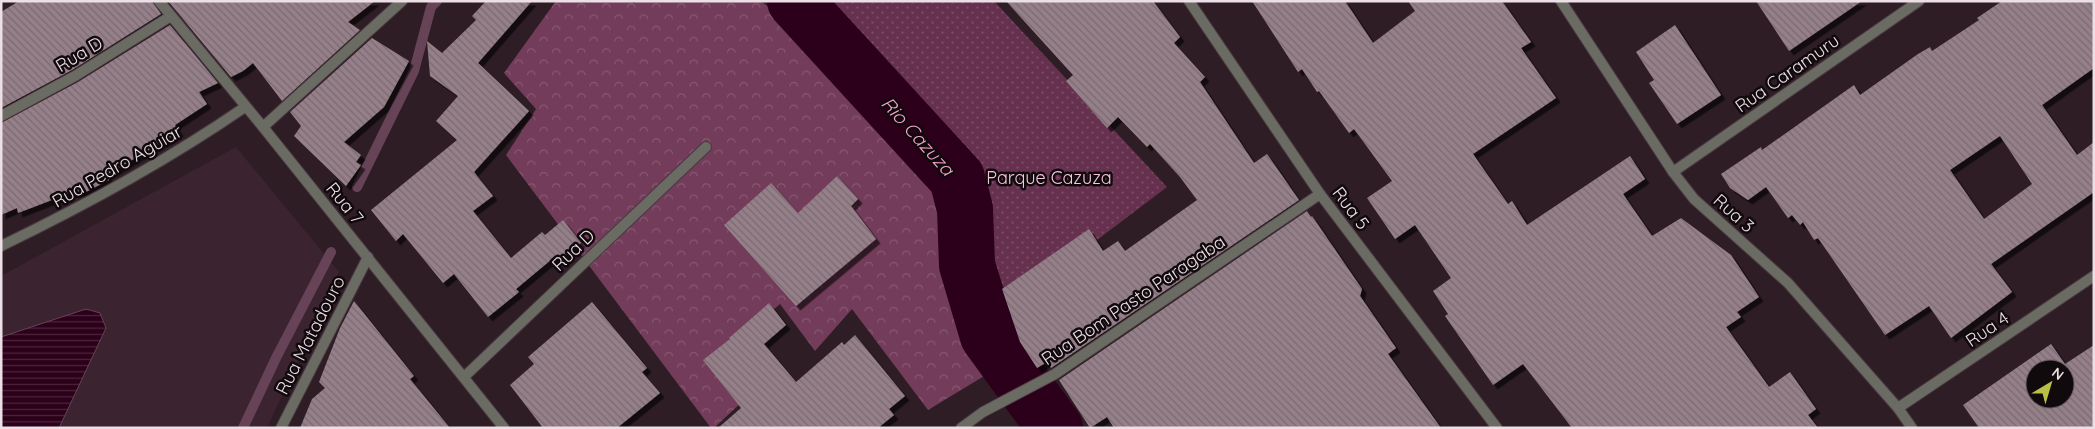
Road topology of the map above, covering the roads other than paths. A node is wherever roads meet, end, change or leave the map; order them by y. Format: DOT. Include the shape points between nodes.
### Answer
graph roads {
  1 [pos="159,1"];
  2 [pos="402,1"];
  3 [pos="1189,1"];
  4 [pos="1561,1"];
  5 [pos="1919,1"];
  6 [pos="171,16"];
  7 [pos="245,107"];
  8 [pos="1,116"];
  9 [pos="263,127"];
  10 [pos="706,147"];
  11 [pos="1674,172"];
  12 [pos="1320,194"];
  13 [pos="1,246"];
  14 [pos="368,257"];
  15 [pos="2094,276"];
  16 [pos="464,377"];
  17 [pos="1898,408"];
  18 [pos="281,428"];
  19 [pos="504,428"];
  20 [pos="962,428"];
  21 [pos="1497,428"];
  22 [pos="1912,428"];
  1 -- 6 [label="street, Rua 7"];
  2 -- 9 [label="street"];
  3 -- 12 [label="street, Rua 5"];
  4 -- 11 [label="street, Rua 3"];
  5 -- 11 [label="street, Rua Caramuru"];
  6 -- 7 [label="street, Rua 7"];
  6 -- 8 [label="street, Rua D" via="75,76"];
  7 -- 9 [label="street, Rua 7"];
  7 -- 13 [label="street, Rua Pedro Aguiar" via="165,160 60,218"];
  9 -- 14 [label="street, Rua 7"];
  10 -- 16 [label="street, Rua D"];
  11 -- 17 [label="street, Rua 3" via="1694,199 1788,283"];
  12 -- 20 [label="street, Rua Bom Pasto Paragaba" via="1055,374 984,412"];
  12 -- 21 [label="street, Rua 5"];
  14 -- 16 [label="street, Rua 7"];
  14 -- 18 [label="street, Rua Matadouro"];
  15 -- 17 [label="street, Rua 4"];
  16 -- 19 [label="street, Rua 7"];
  17 -- 22 [label="street, Rua 3"];
}
